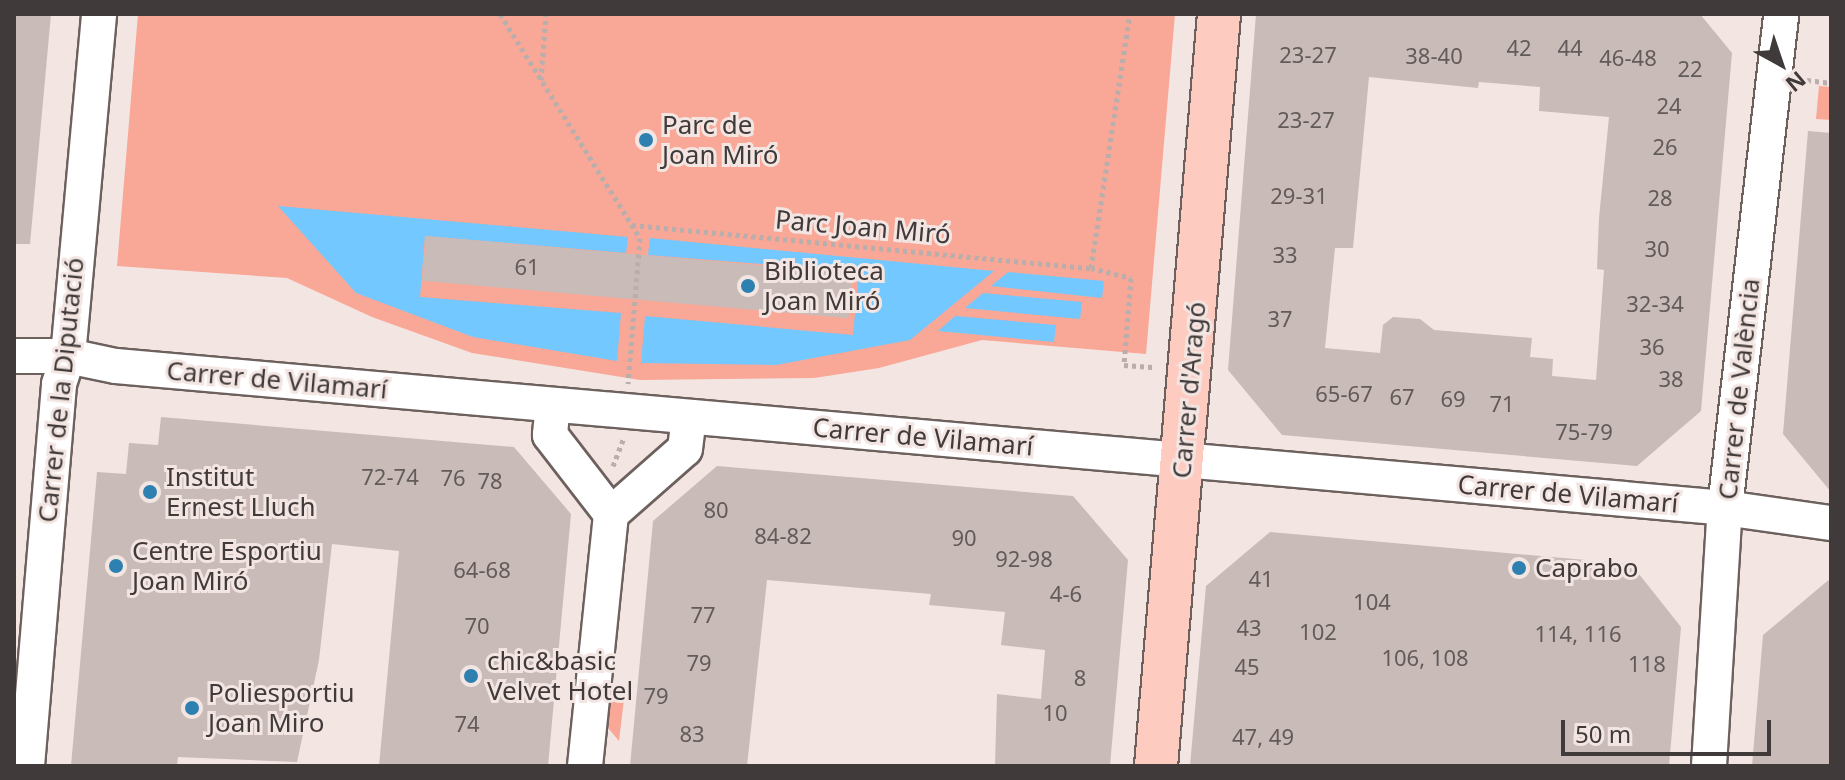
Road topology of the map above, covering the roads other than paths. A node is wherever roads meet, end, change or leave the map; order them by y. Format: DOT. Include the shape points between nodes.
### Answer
graph roads {
  1 [pos="99,14"];
  2 [pos="1219,14"];
  3 [pos="1781,14"];
  4 [pos="14,356"];
  5 [pos="68,356"];
  6 [pos="553,405"];
  7 [pos="689,417"];
  8 [pos="1183,460"];
  9 [pos="1725,508"];
  10 [pos="611,514"];
  11 [pos="1831,523"];
  12 [pos="27,766"];
  13 [pos="585,766"];
  14 [pos="1156,766"];
  15 [pos="1709,766"];
  1 -- 5 [label="street, Carrer de la Diputació"];
  2 -- 8 [label="main road, Carrer d'Aragó"];
  3 -- 9 [label="street, Carrer de València"];
  4 -- 5 [label="street, Carrer de Vilamarí"];
  5 -- 6 [label="street, Carrer de Vilamarí" via="116,366"];
  5 -- 12 [label="street, Carrer de la Diputació" via="59,384"];
  6 -- 7 [label="street, Carrer de Vilamarí"];
  6 -- 10 [label="street" via="550,435"];
  7 -- 8 [label="street, Carrer de Vilamarí"];
  7 -- 10 [label="street" via="685,449"];
  8 -- 9 [label="street, Carrer de Vilamarí"];
  8 -- 14 [label="main road, Carrer d'Aragó"];
  9 -- 11 [label="street, Carrer de Vilamarí"];
  9 -- 15 [label="street, Carrer de València"];
  10 -- 13 [label="street"];
}
